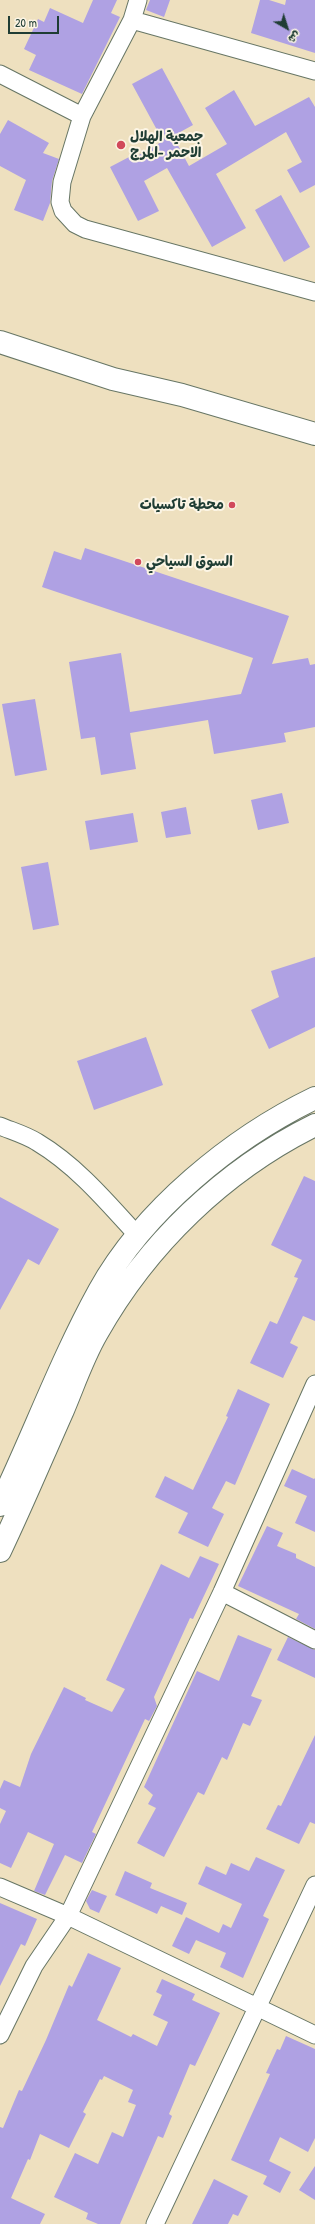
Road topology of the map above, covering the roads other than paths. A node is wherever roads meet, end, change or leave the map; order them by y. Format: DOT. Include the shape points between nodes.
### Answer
graph roads {
  1 [pos="138,0"];
  2 [pos="132,20"];
  3 [pos="315,70"];
  4 [pos="0,74"];
  5 [pos="82,116"];
  6 [pos="315,292"];
  7 [pos="0,342"];
  8 [pos="315,434"];
  9 [pos="315,1098"];
  10 [pos="315,1125"];
  11 [pos="0,1126"];
  12 [pos="138,1236"];
  13 [pos="315,1384"];
  14 [pos="0,1505"];
  15 [pos="0,1551"];
  16 [pos="222,1592"];
  17 [pos="315,1640"];
  18 [pos="315,1885"];
  19 [pos="0,1887"];
  20 [pos="68,1916"];
  21 [pos="257,2008"];
  22 [pos="0,2035"];
  23 [pos="315,2035"];
  24 [pos="155,2224"];
  1 -- 2 [label="street"];
  2 -- 3 [label="street"];
  2 -- 5 [label="street"];
  4 -- 5 [label="street"];
  5 -- 6 [label="street" via="60,194 63,210 75,224 85,229"];
  7 -- 8 [label="main road" via="113,379 182,395"];
  9 -- 12 [label="main road" via="257,1130 226,1151 199,1174"];
  10 -- 15 [label="main road" via="251,1163 221,1186 171,1232 136,1272 96,1334"];
  11 -- 12 [label="street" via="36,1141 64,1160 85,1178"];
  12 -- 14 [label="main road" via="93,1302"];
  13 -- 16 [label="street"];
  16 -- 17 [label="street"];
  16 -- 20 [label="street"];
  18 -- 21 [label="street"];
  19 -- 20 [label="street"];
  20 -- 21 [label="street"];
  20 -- 22 [label="street" via="34,1966"];
  21 -- 23 [label="street"];
  21 -- 24 [label="street"];
}
